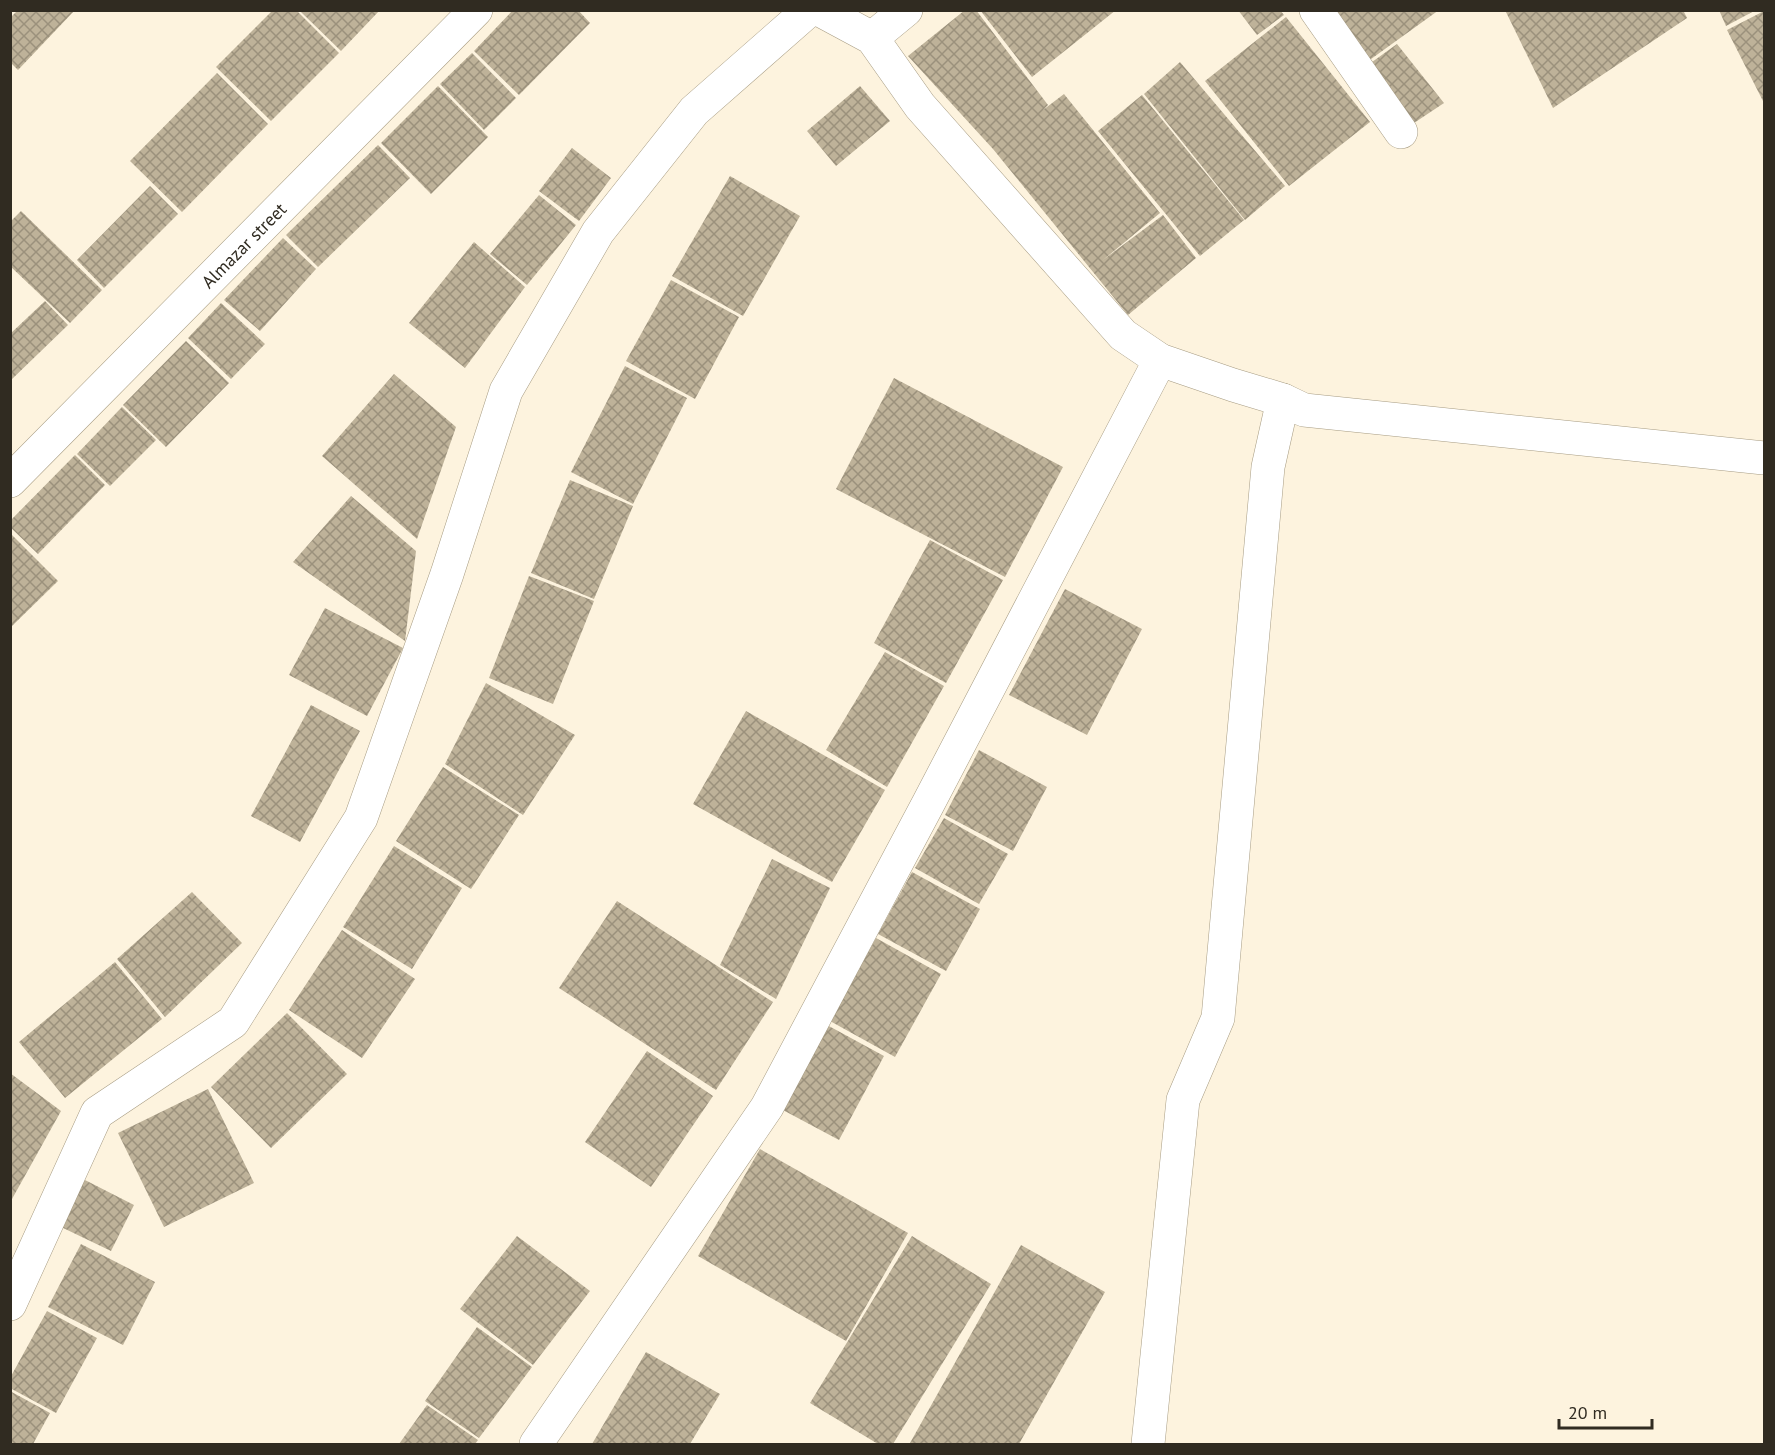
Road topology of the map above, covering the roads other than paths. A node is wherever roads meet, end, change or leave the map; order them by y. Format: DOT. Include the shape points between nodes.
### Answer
graph roads {
  1 [pos="476,10"];
  2 [pos="809,10"];
  3 [pos="820,10"];
  4 [pos="906,10"];
  5 [pos="1316,10"];
  6 [pos="872,38"];
  7 [pos="1401,132"];
  8 [pos="1160,360"];
  9 [pos="1283,400"];
  10 [pos="1764,458"];
  11 [pos="10,481"];
  12 [pos="10,1304"];
  13 [pos="536,1444"];
  14 [pos="1148,1444"];
  1 -- 11 [label="street, Almazar street"];
  2 -- 12 [label="street" via="694,111 598,232 506,391 361,818 233,1022 97,1113"];
  3 -- 6 [label="street"];
  4 -- 6 [label="street"];
  5 -- 7 [label="street"];
  6 -- 8 [label="street" via="920,106 1115,326"];
  8 -- 9 [label="street"];
  8 -- 13 [label="street" via="767,1107"];
  9 -- 10 [label="street" via="1304,410"];
  9 -- 14 [label="street" via="1268,467 1218,1018 1183,1100"];
}
